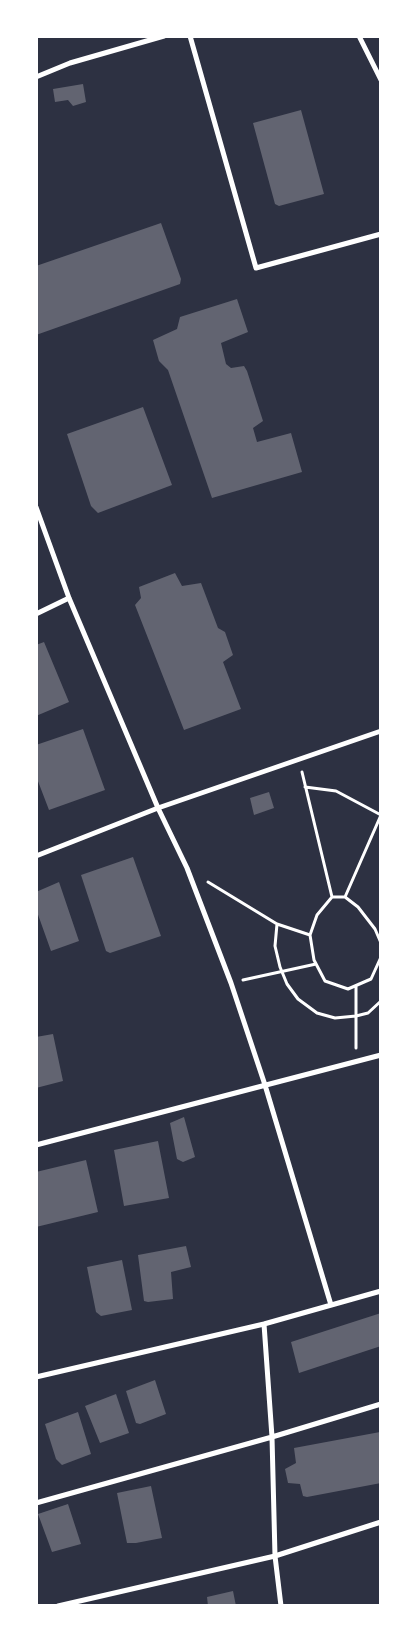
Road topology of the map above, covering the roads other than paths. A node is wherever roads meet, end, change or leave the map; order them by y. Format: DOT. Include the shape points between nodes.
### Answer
graph roads {
  1 [pos="164,36"];
  2 [pos="190,36"];
  3 [pos="359,36"];
  4 [pos="36,78"];
  5 [pos="381,80"];
  6 [pos="381,234"];
  7 [pos="36,507"];
  8 [pos="69,598"];
  9 [pos="36,614"];
  10 [pos="381,731"];
  11 [pos="158,808"];
  12 [pos="36,856"];
  13 [pos="381,1055"];
  14 [pos="265,1084"];
  15 [pos="36,1145"];
  16 [pos="381,1292"];
  17 [pos="331,1305"];
  18 [pos="264,1324"];
  19 [pos="36,1377"];
  20 [pos="381,1404"];
  21 [pos="272,1438"];
  22 [pos="36,1503"];
  23 [pos="381,1522"];
  24 [pos="275,1556"];
  25 [pos="58,1606"];
  26 [pos="281,1606"];
  1 -- 4 [label="street" via="70,63"];
  2 -- 6 [label="street" via="256,268"];
  3 -- 5 [label="street"];
  7 -- 8 [label="street"];
  8 -- 9 [label="street"];
  8 -- 11 [label="street"];
  10 -- 11 [label="street"];
  11 -- 12 [label="street"];
  11 -- 14 [label="street" via="187,868"];
  13 -- 14 [label="street"];
  14 -- 15 [label="street"];
  14 -- 17 [label="street"];
  16 -- 17 [label="street"];
  17 -- 18 [label="street"];
  18 -- 19 [label="street"];
  18 -- 21 [label="street"];
  20 -- 21 [label="street"];
  21 -- 22 [label="street"];
  21 -- 24 [label="street"];
  23 -- 24 [label="street"];
  24 -- 25 [label="street"];
  24 -- 26 [label="street"];
}
